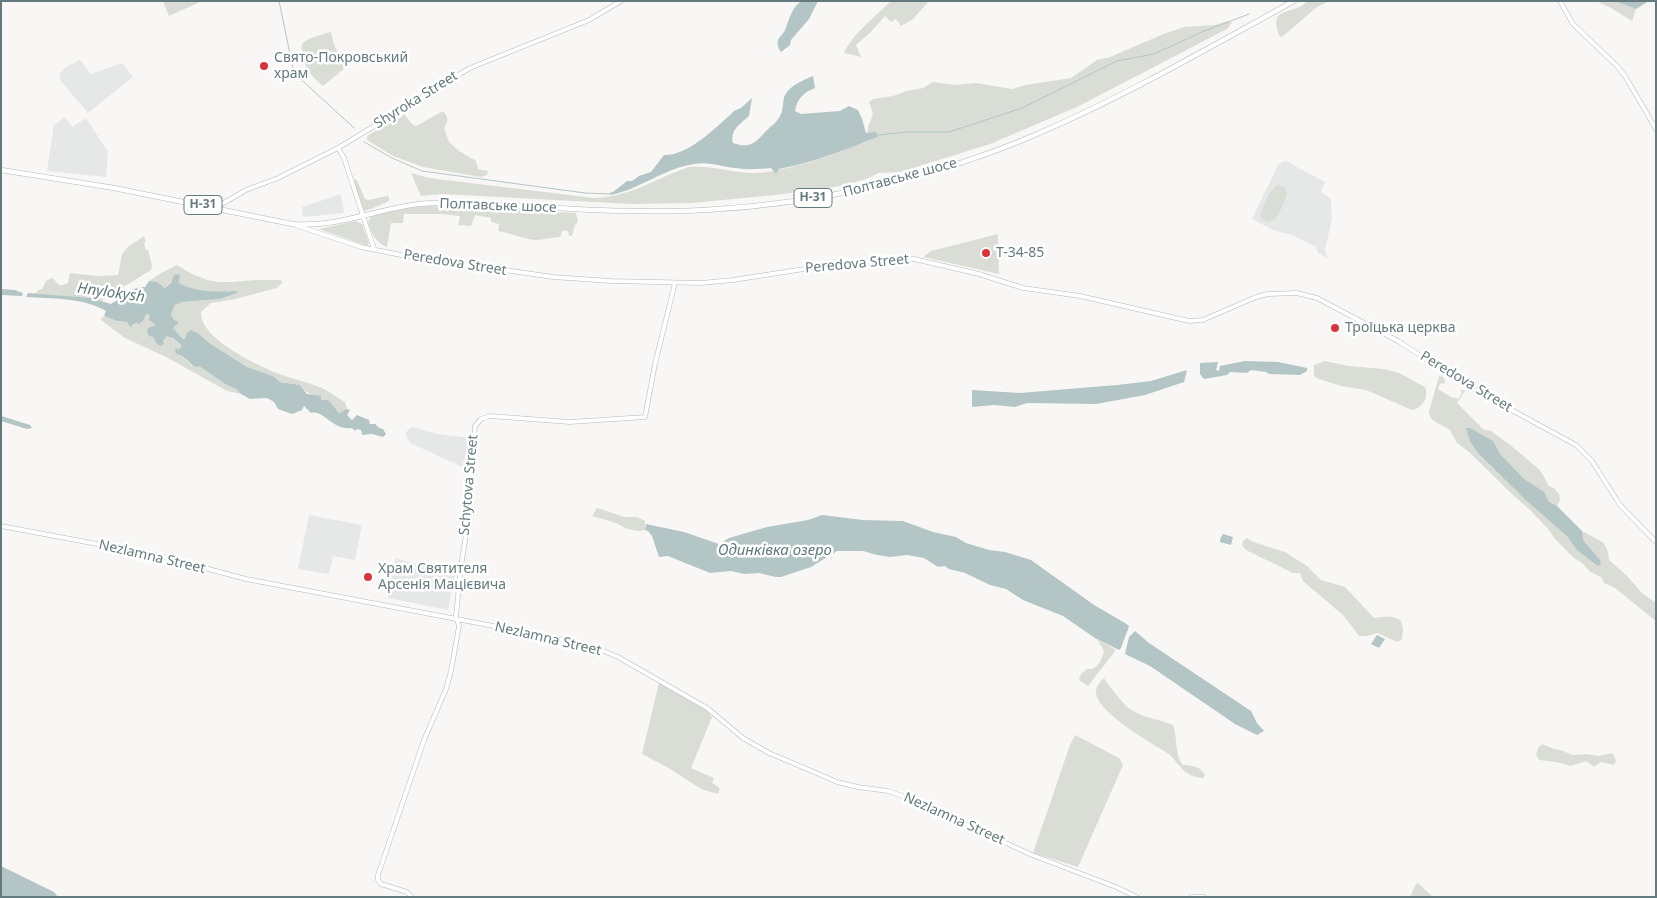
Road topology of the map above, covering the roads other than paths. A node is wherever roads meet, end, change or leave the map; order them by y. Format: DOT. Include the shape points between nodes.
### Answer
graph roads {
  1 [pos="621,1"];
  2 [pos="1294,1"];
  3 [pos="1560,1"];
  4 [pos="1656,129"];
  5 [pos="338,148"];
  6 [pos="1,170"];
  7 [pos="215,208"];
  8 [pos="362,216"];
  9 [pos="292,224"];
  10 [pos="374,249"];
  11 [pos="675,283"];
  12 [pos="1,526"];
  13 [pos="1656,542"];
  14 [pos="457,620"];
  15 [pos="412,896"];
  16 [pos="1202,896"];
  17 [pos="1137,897"];
  18 [pos="1191,897"];
  1 -- 5 [label="street, Shyroka Street" via="589,20 470,68"];
  2 -- 8 [label="main road, Полтавське шосе / Н-31" via="1106,103 1036,135 945,167 853,191 790,202 707,210 630,211 427,203"];
  3 -- 4 [label="street" via="1574,24 1625,76"];
  5 -- 7 [label="street, Shyroka Street" via="246,190"];
  5 -- 8 [label="street"];
  6 -- 7 [label="main road, Peredova Street / Н-31"];
  7 -- 9 [label="main road, Peredova Street / Н-31"];
  8 -- 9 [label="main road, Полтавське шосе / Н-31" via="327,223"];
  8 -- 10 [label="street"];
  9 -- 10 [label="street, Peredova Street"];
  10 -- 11 [label="street, Peredova Street" via="553,277"];
  11 -- 13 [label="street, Peredova Street" via="701,283 877,260 914,259 1024,288 1080,296 1189,321 1203,320 1262,295 1281,292 1306,294 1398,341 1471,388 1576,445 1592,461 1620,505"];
  11 -- 14 [label="street, Schytova Street" via="645,418 570,422 490,416 477,421"];
  12 -- 14 [label="street, Nezlamna Street" via="156,555 240,578"];
  14 -- 15 [label="street, Schytova Street" via="459,626 446,690 424,740 378,875 381,884"];
  14 -- 17 [label="street, Nezlamna Street" via="546,636 610,653 707,708 743,738 769,752 837,782 888,791 911,799 1032,855"];
  16 -- 18 [label="street"];
}
